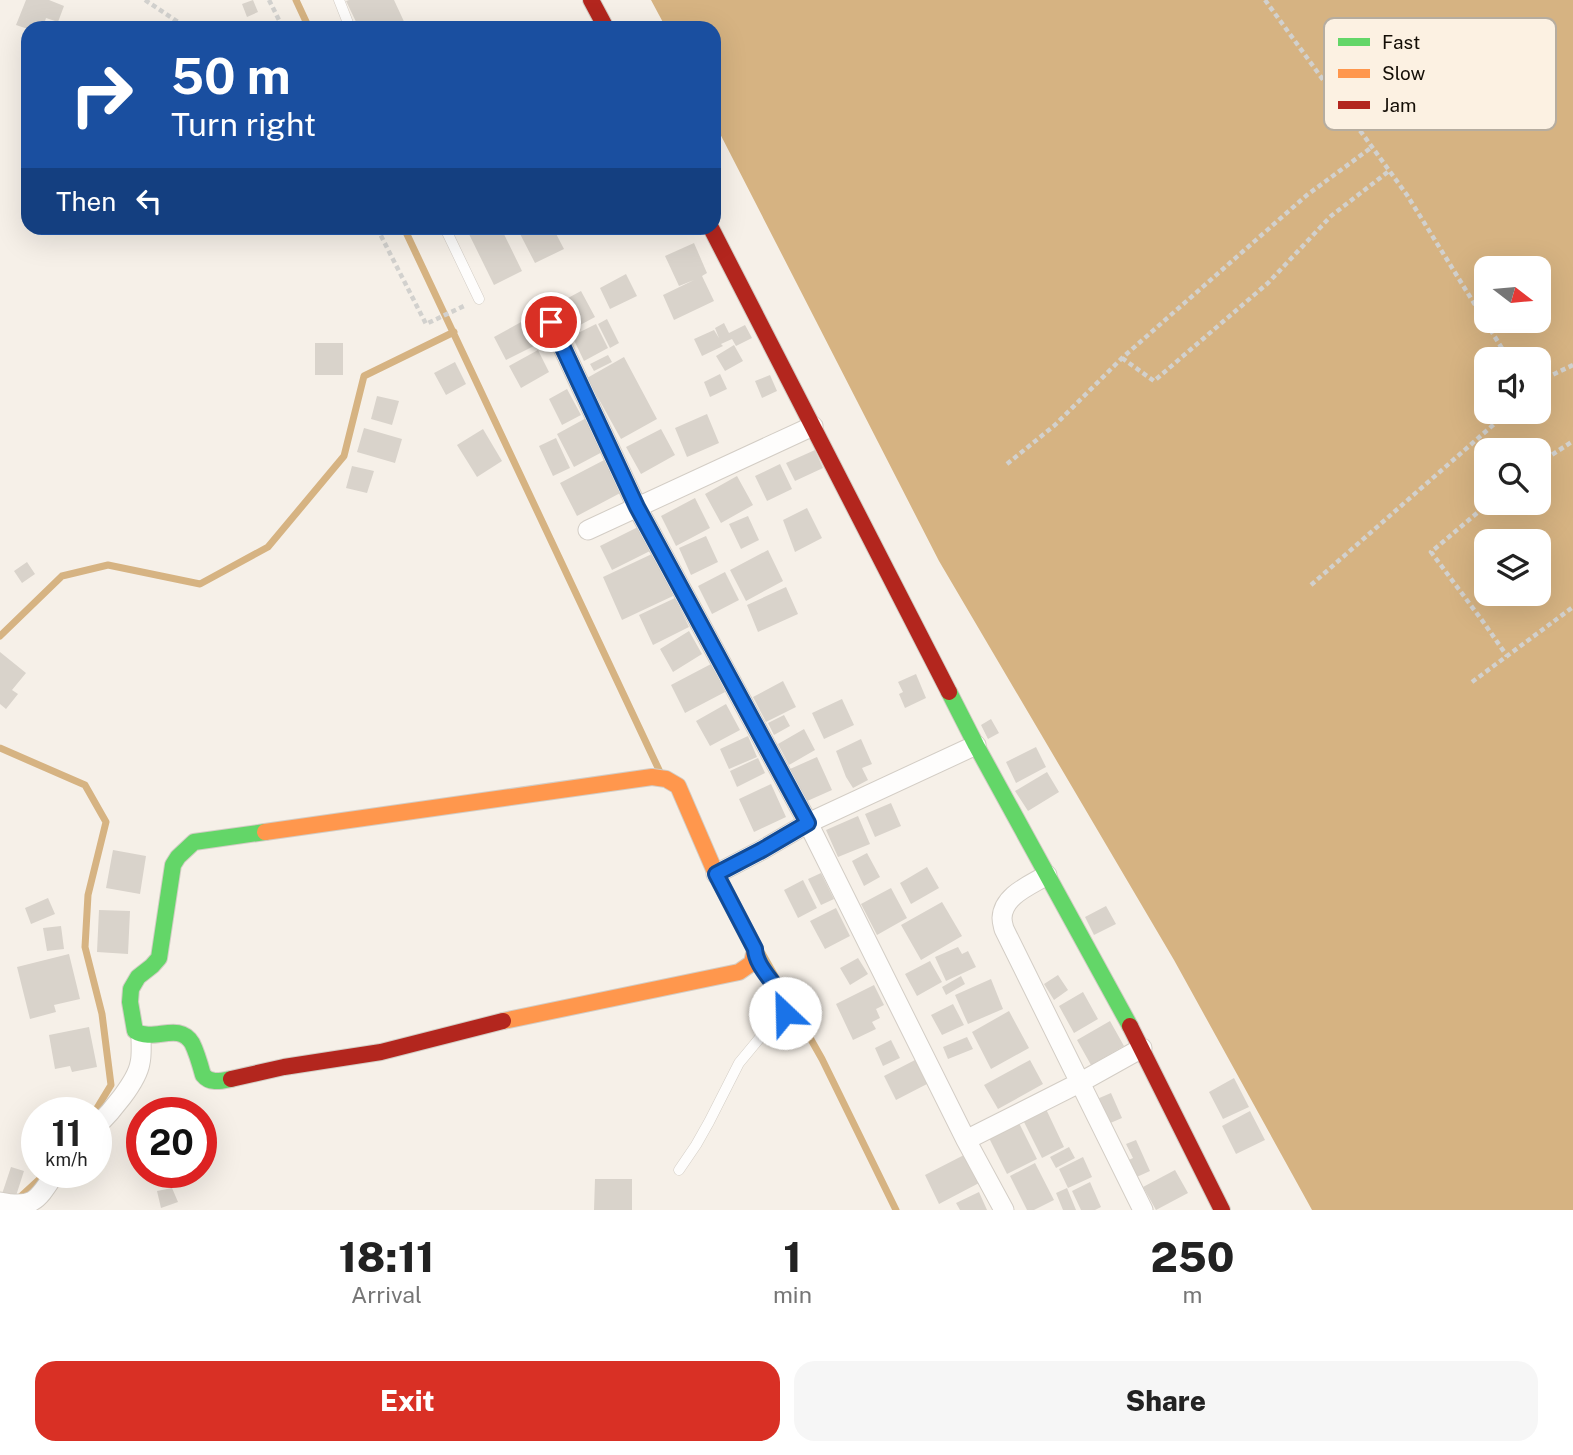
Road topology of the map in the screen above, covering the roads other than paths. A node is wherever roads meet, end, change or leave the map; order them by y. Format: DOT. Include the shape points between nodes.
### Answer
graph roads {
  1 [pos="339,0"];
  2 [pos="591,0"];
  3 [pos="347,21"];
  4 [pos="602,21"];
  5 [pos="448,235"];
  6 [pos="714,235"];
  7 [pos="479,299"];
  8 [pos="551,322"];
  9 [pos="813,426"];
  10 [pos="637,507"];
  11 [pos="588,530"];
  12 [pos="976,745"];
  13 [pos="808,823"];
  14 [pos="721,872"];
  15 [pos="1047,875"];
  16 [pos="755,958"];
  17 [pos="141,1036"];
  18 [pos="1142,1048"];
  19 [pos="1081,1082"];
  20 [pos="112,1108"];
  21 [pos="966,1140"];
  22 [pos="679,1170"];
  23 [pos="45,1188"];
  24 [pos="0,1202"];
  25 [pos="1004,1210"];
  26 [pos="1143,1210"];
  27 [pos="1222,1210"];
  1 -- 3 [label="lane"];
  2 -- 4 [label="street"];
  5 -- 7 [label="lane"];
  6 -- 9 [label="street"];
  8 -- 10 [label="street"];
  9 -- 10 [label="street"];
  9 -- 12 [label="street"];
  10 -- 11 [label="street"];
  10 -- 13 [label="street"];
  12 -- 13 [label="street"];
  12 -- 15 [label="street"];
  13 -- 14 [label="street"];
  13 -- 21 [label="street"];
  14 -- 16 [label="street"];
  14 -- 17 [label="street" via="678,786 662,777 194,842 173,865 159,958 131,985 135,1031"];
  15 -- 18 [label="street"];
  15 -- 19 [label="street" via="1014,895 1002,918"];
  16 -- 17 [label="street" via="739,972 475,1027 381,1052 216,1082 203,1075 189,1038 183,1034"];
  16 -- 22 [label="lane" via="784,1003 785,1013 738,1063"];
  17 -- 20 [label="street" via="138,1069"];
  18 -- 19 [label="street"];
  18 -- 27 [label="street"];
  19 -- 21 [label="street"];
  19 -- 26 [label="street"];
  21 -- 25 [label="street"];
  23 -- 24 [label="street" via="32,1202"];
}
